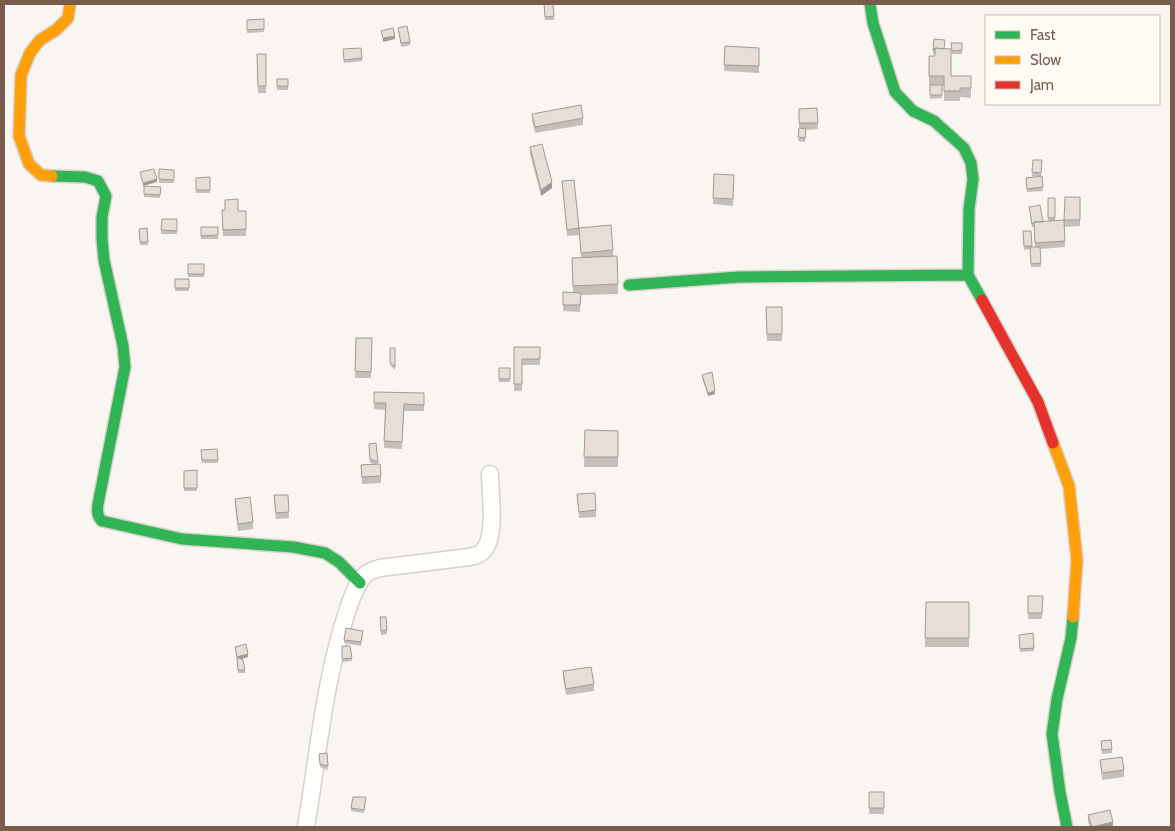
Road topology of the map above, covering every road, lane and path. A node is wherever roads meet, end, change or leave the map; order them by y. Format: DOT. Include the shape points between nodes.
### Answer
graph roads {
  1 [pos="70,4"];
  2 [pos="870,4"];
  3 [pos="968,275"];
  4 [pos="629,285"];
  5 [pos="490,474"];
  6 [pos="360,583"];
  7 [pos="306,827"];
  8 [pos="1067,827"];
  1 -- 6 [label="street" via="68,18 40,40 30,53 21,75 18,136 30,164 41,175 85,177 98,181 106,196 102,210 102,251 124,346 125,367 98,518 182,539 325,552"];
  2 -- 3 [label="street" via="895,92 913,111 934,121 964,148 972,163"];
  3 -- 4 [label="street" via="739,277"];
  3 -- 8 [label="street" via="1038,402 1069,486 1077,560 1071,638 1052,734"];
  5 -- 6 [label="street" via="492,531 488,546 482,553 380,568 366,574"];
  6 -- 7 [label="street" via="341,631"];
}
